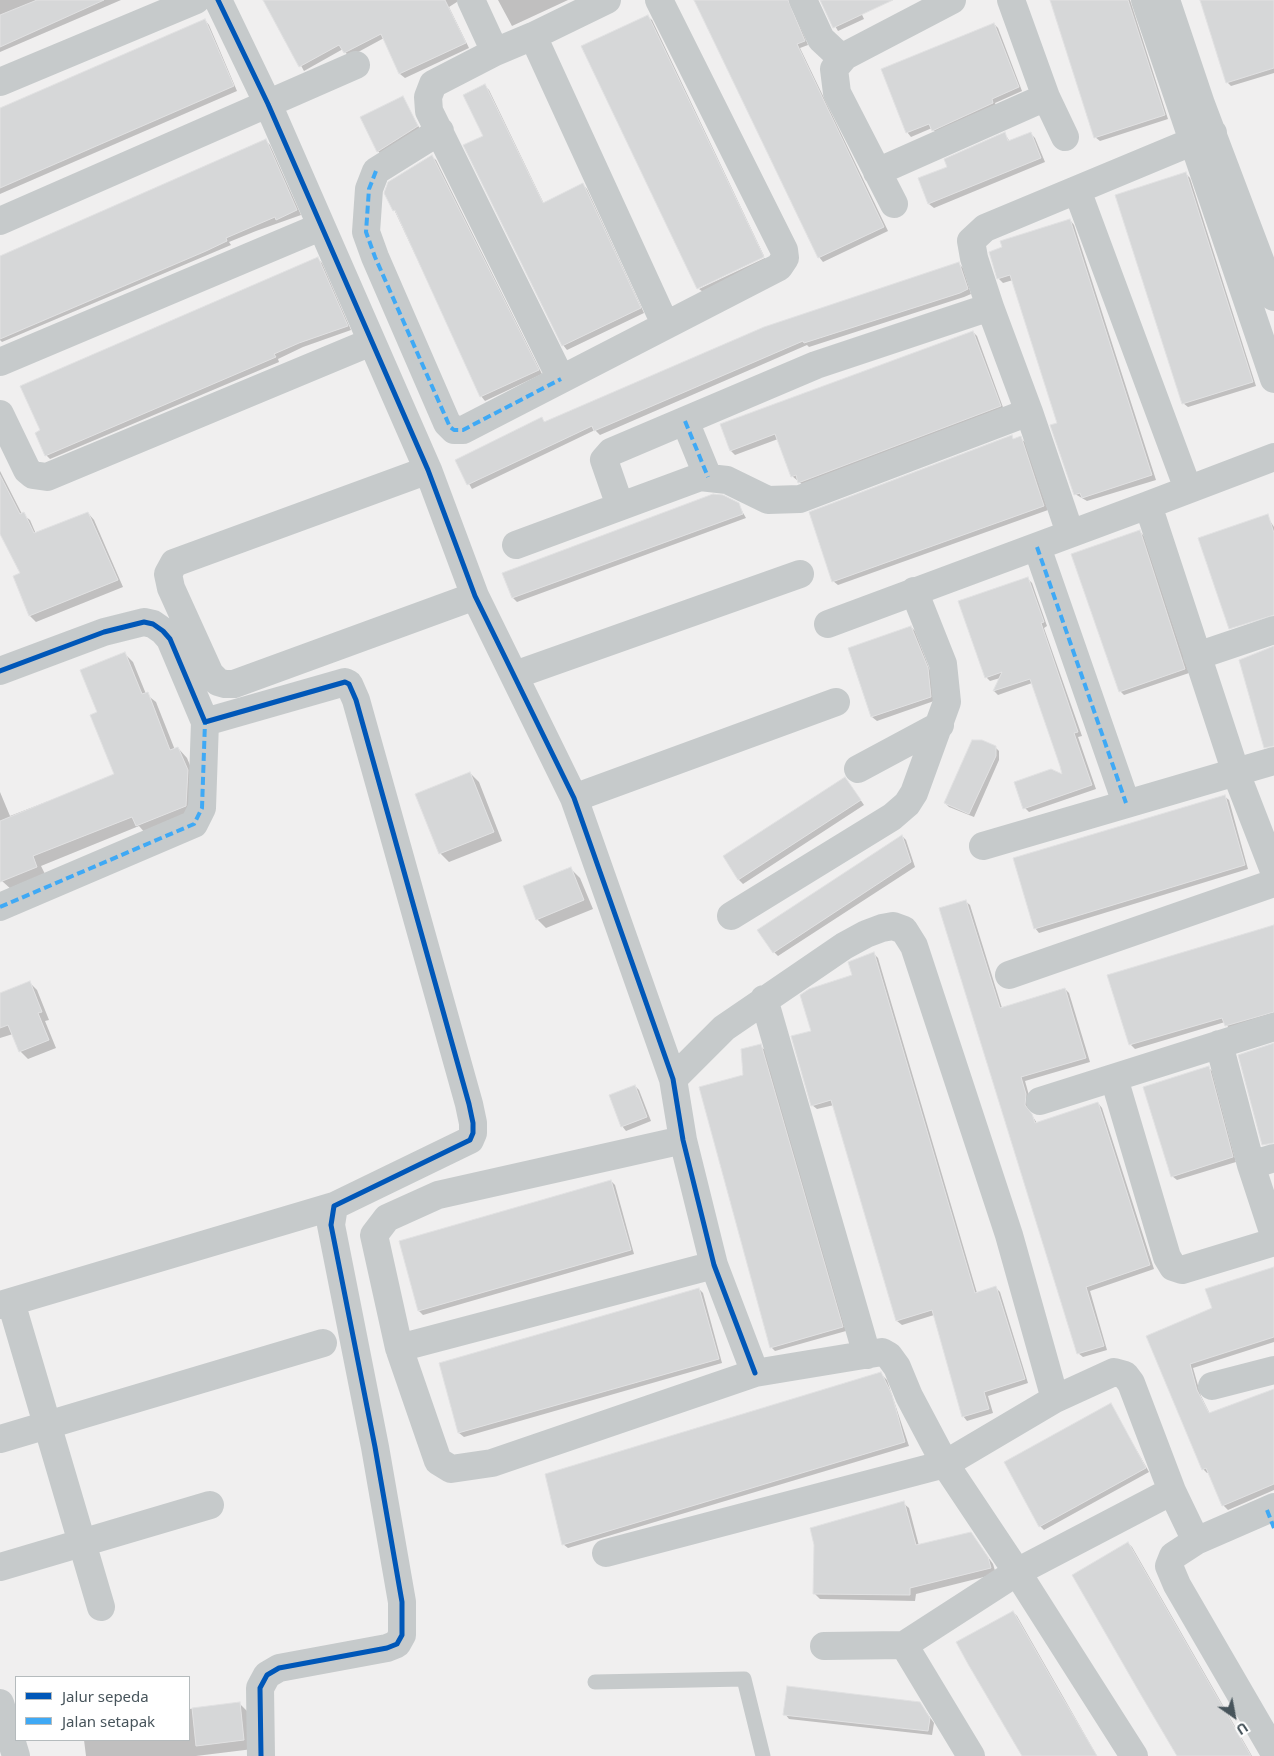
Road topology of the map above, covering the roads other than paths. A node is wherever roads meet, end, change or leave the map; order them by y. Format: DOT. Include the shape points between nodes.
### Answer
graph roads {
  1 [pos="196,0"];
  2 [pos="218,0"];
  3 [pos="471,0"];
  4 [pos="606,0"];
  5 [pos="659,0"];
  6 [pos="803,0"];
  7 [pos="952,0"];
  8 [pos="1011,0"];
  9 [pos="1145,0"];
  10 [pos="1166,0"];
  11 [pos="533,36"];
  12 [pos="495,52"];
  13 [pos="845,56"];
  14 [pos="356,65"];
  15 [pos="0,82"];
  16 [pos="1046,97"];
  17 [pos="268,104"];
  18 [pos="1197,122"];
  19 [pos="440,131"];
  20 [pos="1065,137"];
  21 [pos="877,172"];
  22 [pos="1077,190"];
  23 [pos="894,204"];
  24 [pos="0,221"];
  25 [pos="320,227"];
  26 [pos="1274,297"];
  27 [pos="990,307"];
  28 [pos="665,324"];
  29 [pos="371,342"];
  30 [pos="0,362"];
  31 [pos="561,379"];
  32 [pos="1274,380"];
  33 [pos="1029,412"];
  34 [pos="0,414"];
  35 [pos="685,421"];
  36 [pos="1274,457"];
  37 [pos="428,470"];
  38 [pos="708,477"];
  39 [pos="1188,489"];
  40 [pos="1148,505"];
  41 [pos="620,506"];
  42 [pos="1070,533"];
  43 [pos="516,545"];
  44 [pos="1037,547"];
  45 [pos="800,574"];
  46 [pos="914,591"];
  47 [pos="475,596"];
  48 [pos="828,624"];
  49 [pos="1274,630"];
  50 [pos="1197,656"];
  51 [pos="0,671"];
  52 [pos="516,675"];
  53 [pos="836,702"];
  54 [pos="205,722"];
  55 [pos="940,725"];
  56 [pos="1274,761"];
  57 [pos="858,769"];
  58 [pos="1236,773"];
  59 [pos="574,798"];
  60 [pos="1126,803"];
  61 [pos="983,846"];
  62 [pos="1274,871"];
  63 [pos="1274,883"];
  64 [pos="0,907"];
  65 [pos="731,916"];
  66 [pos="1009,975"];
  67 [pos="764,999"];
  68 [pos="1274,1027"];
  69 [pos="1220,1044"];
  70 [pos="1114,1078"];
  71 [pos="673,1079"];
  72 [pos="1040,1101"];
  73 [pos="683,1140"];
  74 [pos="1263,1162"];
  75 [pos="334,1206"];
  76 [pos="1274,1235"];
  77 [pos="1274,1242"];
  78 [pos="714,1265"];
  79 [pos="6,1303"];
  80 [pos="324,1343"];
  81 [pos="399,1348"];
  82 [pos="866,1355"];
  83 [pos="1274,1370"];
  84 [pos="756,1373"];
  85 [pos="1212,1386"];
  86 [pos="1055,1398"];
  87 [pos="47,1425"];
  88 [pos="0,1439"];
  89 [pos="945,1464"];
  90 [pos="1172,1491"];
  91 [pos="210,1505"];
  92 [pos="1272,1515"];
  93 [pos="1196,1541"];
  94 [pos="82,1543"];
  95 [pos="606,1553"];
  96 [pos="0,1567"];
  97 [pos="1017,1572"];
  98 [pos="101,1607"];
  99 [pos="904,1645"];
  100 [pos="824,1646"];
  101 [pos="595,1682"];
  102 [pos="0,1703"];
  103 [pos="1274,1755"];
  104 [pos="16,1756"];
  105 [pos="261,1756"];
  106 [pos="762,1756"];
  107 [pos="971,1756"];
  108 [pos="1134,1756"];
  1 -- 15 [label="street"];
  2 -- 17 [label="street"];
  3 -- 12 [label="street"];
  4 -- 11 [label="street"];
  5 -- 28 [label="street" via="784,250 785,258 779,267"];
  6 -- 13 [label="street" via="821,39 836,53"];
  7 -- 13 [label="street"];
  8 -- 16 [label="street"];
  9 -- 18 [label="street"];
  10 -- 18 [label="street"];
  11 -- 12 [label="street"];
  11 -- 28 [label="street"];
  12 -- 19 [label="street" via="433,84 428,104"];
  13 -- 21 [label="street" via="834,69 837,93"];
  14 -- 17 [label="street"];
  16 -- 20 [label="street"];
  16 -- 21 [label="street"];
  17 -- 24 [label="street"];
  17 -- 25 [label="street"];
  18 -- 22 [label="street"];
  18 -- 26 [label="street"];
  18 -- 32 [label="street"];
  19 -- 31 [label="street"];
  19 -- 31 [label="street" via="376,171 369,189 366,232 447,423 454,430 463,430"];
  21 -- 23 [label="street"];
  22 -- 27 [label="street" via="985,228 971,241"];
  22 -- 39 [label="street"];
  25 -- 29 [label="street"];
  25 -- 30 [label="street"];
  27 -- 33 [label="street"];
  27 -- 35 [label="street" via="816,365"];
  28 -- 31 [label="street"];
  29 -- 34 [label="street" via="47,477 33,476 27,470"];
  29 -- 37 [label="street"];
  33 -- 38 [label="street" via="800,498 768,500 727,480"];
  33 -- 42 [label="street"];
  35 -- 38 [label="street"];
  35 -- 41 [label="street" via="607,455 604,460"];
  36 -- 39 [label="street"];
  37 -- 47 [label="street"];
  37 -- 47 [label="street" via="174,563 168,574 171,588 210,674 225,684 234,684"];
  38 -- 41 [label="street" via="700,477"];
  39 -- 40 [label="street"];
  40 -- 42 [label="street"];
  40 -- 50 [label="street"];
  41 -- 43 [label="street"];
  42 -- 44 [label="street"];
  44 -- 46 [label="street"];
  44 -- 60 [label="street"];
  45 -- 52 [label="street"];
  46 -- 48 [label="street"];
  46 -- 55 [label="street" via="943,664 948,702"];
  47 -- 52 [label="street"];
  49 -- 50 [label="street"];
  50 -- 58 [label="street"];
  51 -- 54 [label="street" via="104,632 144,622 154,624 170,640"];
  52 -- 59 [label="street"];
  53 -- 59 [label="street"];
  54 -- 64 [label="street" via="202,808 194,824"];
  54 -- 75 [label="street" via="345,682 349,684 469,1104 473,1122 470,1140"];
  55 -- 57 [label="street"];
  55 -- 65 [label="street" via="907,804 892,817"];
  56 -- 58 [label="street"];
  58 -- 60 [label="street"];
  58 -- 62 [label="street"];
  59 -- 71 [label="street"];
  60 -- 61 [label="street"];
  63 -- 66 [label="street"];
  67 -- 71 [label="street" via="724,1028"];
  67 -- 82 [label="street"];
  67 -- 86 [label="street" via="866,934 893,926 904,930 910,938 1008,1235"];
  68 -- 69 [label="street"];
  69 -- 70 [label="street"];
  69 -- 74 [label="street"];
  70 -- 72 [label="street"];
  70 -- 77 [label="street" via="1173,1267 1182,1270"];
  71 -- 73 [label="street"];
  73 -- 78 [label="street"];
  73 -- 81 [label="street" via="438,1196 386,1218 374,1235"];
  74 -- 76 [label="street"];
  75 -- 79 [label="street"];
  75 -- 105 [label="street" via="331,1225 402,1602 402,1635 397,1644 387,1648 279,1668 267,1675 260,1688"];
  78 -- 81 [label="street"];
  78 -- 84 [label="street"];
  79 -- 87 [label="street"];
  80 -- 87 [label="street"];
  81 -- 84 [label="street" via="434,1457 451,1469 512,1457"];
  82 -- 84 [label="street"];
  82 -- 89 [label="street" via="882,1352 894,1360"];
  83 -- 85 [label="street"];
  86 -- 89 [label="street"];
  86 -- 90 [label="street" via="1114,1372 1125,1375 1131,1383"];
  87 -- 88 [label="street"];
  87 -- 94 [label="street"];
  89 -- 95 [label="street"];
  89 -- 97 [label="street"];
  90 -- 93 [label="street"];
  90 -- 97 [label="street"];
  91 -- 94 [label="street"];
  92 -- 93 [label="street"];
  93 -- 103 [label="street" via="1173,1556 1171,1572"];
  94 -- 96 [label="street"];
  94 -- 98 [label="street"];
  97 -- 99 [label="street"];
  97 -- 108 [label="street"];
  99 -- 100 [label="street"];
  99 -- 107 [label="street"];
  101 -- 106 [label="lane" via="744,1679"];
  102 -- 104 [label="street"];
}
